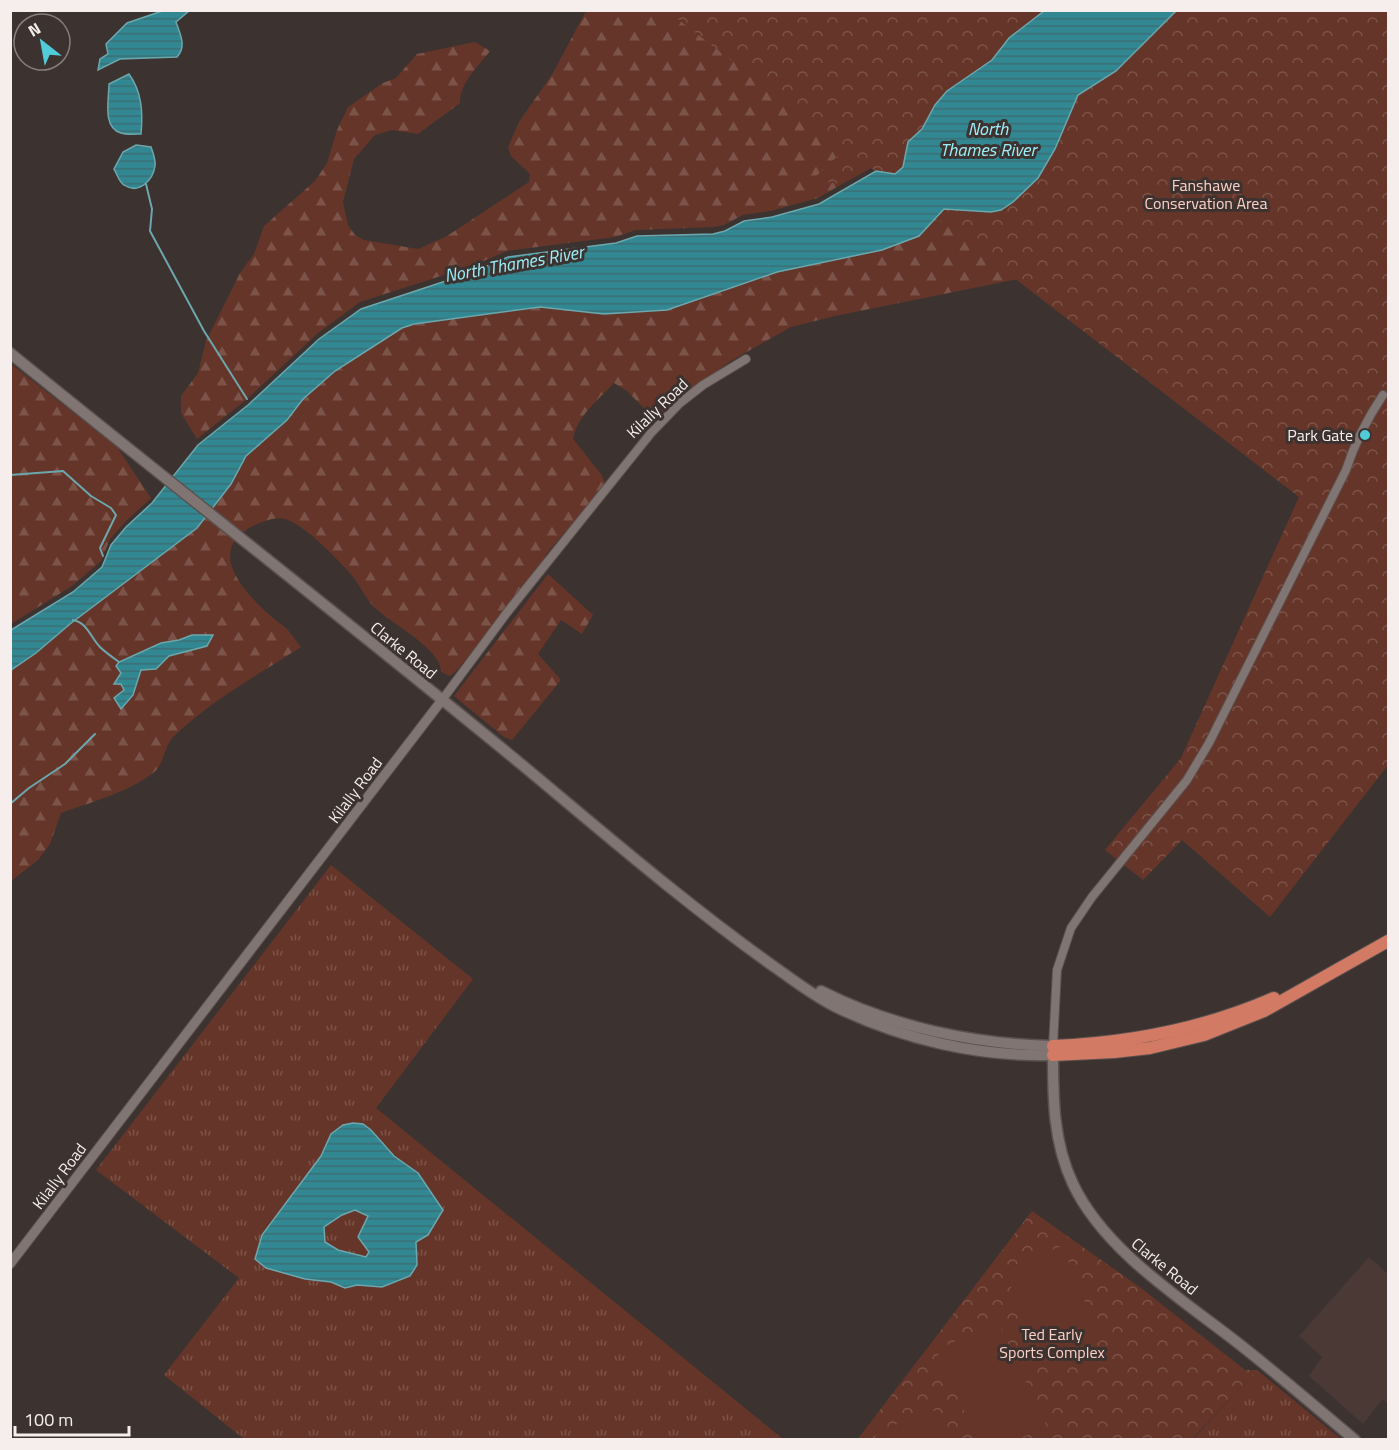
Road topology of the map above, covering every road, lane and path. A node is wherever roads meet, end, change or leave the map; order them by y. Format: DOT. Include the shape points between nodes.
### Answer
graph roads {
  1 [pos="10,353"];
  2 [pos="746,359"];
  3 [pos="1383,395"];
  4 [pos="442,700"];
  5 [pos="1389,942"];
  6 [pos="1053,1050"];
  7 [pos="10,1264"];
  8 [pos="1355,1440"];
  1 -- 4 [label="main road, Clarke Road"];
  2 -- 4 [label="street, Kilally Road" via="703,385 651,433"];
  3 -- 6 [label="street" via="1354,444 1346,470 1193,771 1071,928 1057,970"];
  4 -- 6 [label="main road, Clarke Road" via="701,914 778,969 836,998 926,1029"];
  4 -- 7 [label="street, Kilally Road"];
  5 -- 6 [label="highway" via="1322,978 1229,1016 1177,1031"];
  6 -- 8 [label="main road, Clarke Road" via="1058,1140 1072,1183 1102,1228 1127,1256"];
}
